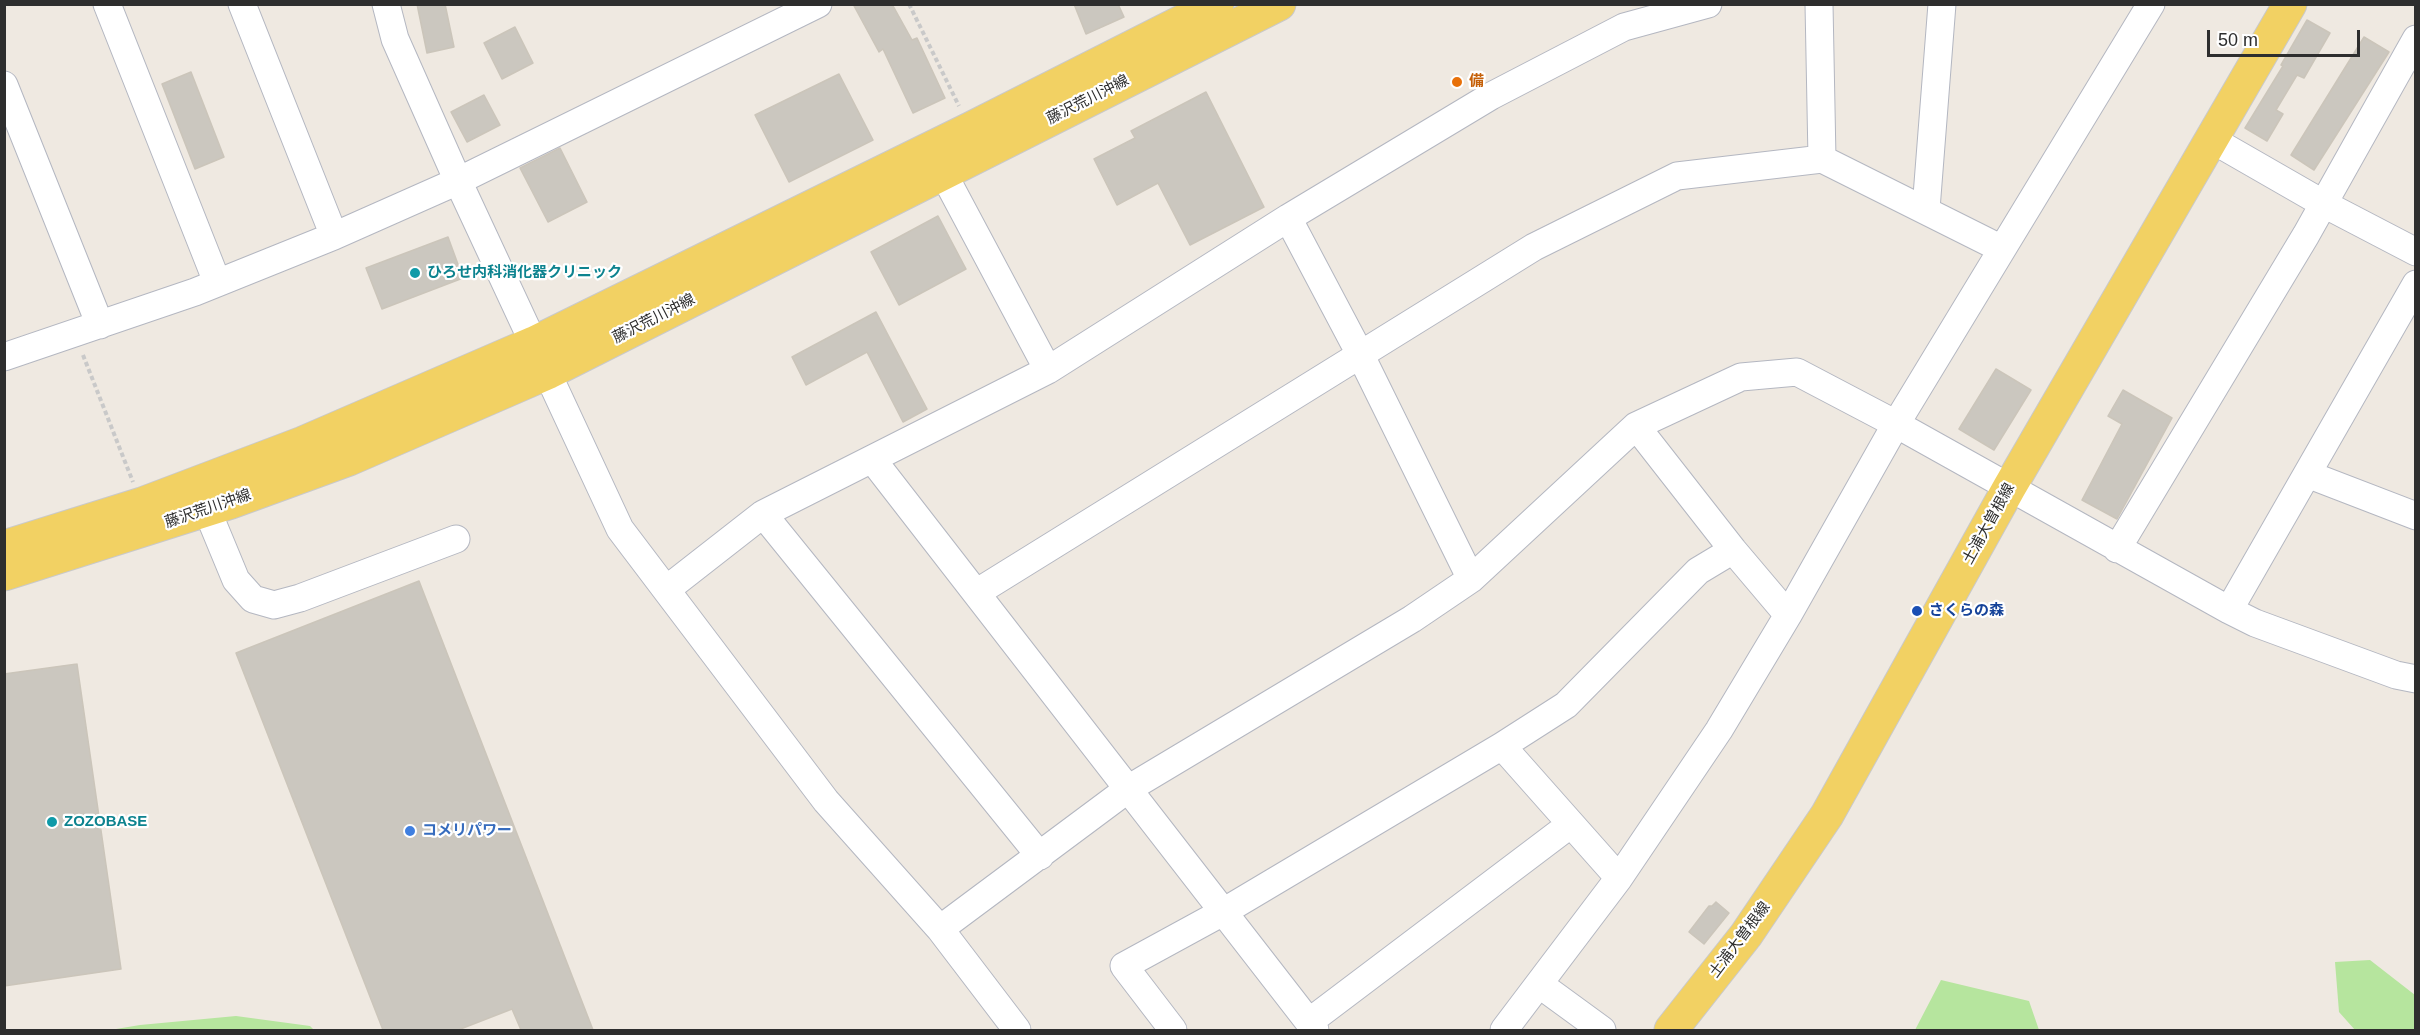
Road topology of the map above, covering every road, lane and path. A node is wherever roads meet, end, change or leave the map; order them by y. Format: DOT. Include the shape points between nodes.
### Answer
graph roads {
  1 [pos="107,4"];
  2 [pos="242,4"];
  3 [pos="386,4"];
  4 [pos="818,4"];
  5 [pos="909,4"];
  6 [pos="1217,4"];
  7 [pos="1279,4"];
  8 [pos="1708,4"];
  9 [pos="1819,4"];
  10 [pos="1942,4"];
  11 [pos="2151,4"];
  12 [pos="2290,4"];
  13 [pos="2415,39"];
  14 [pos="4,85"];
  15 [pos="970,129"];
  16 [pos="2223,146"];
  17 [pos="1822,159"];
  18 [pos="942,173"];
  19 [pos="458,181"];
  20 [pos="2324,204"];
  21 [pos="1926,209"];
  22 [pos="1288,218"];
  23 [pos="334,236"];
  24 [pos="2002,249"];
  25 [pos="2415,252"];
  26 [pos="217,282"];
  27 [pos="2415,284"];
  28 [pos="88,330"];
  29 [pos="534,343"];
  30 [pos="1361,356"];
  31 [pos="4,357"];
  32 [pos="1048,370"];
  33 [pos="549,372"];
  34 [pos="1896,424"];
  35 [pos="1636,426"];
  36 [pos="872,459"];
  37 [pos="2307,474"];
  38 [pos="134,485"];
  39 [pos="2009,488"];
  40 [pos="207,510"];
  41 [pos="763,514"];
  42 [pos="2415,516"];
  43 [pos="456,539"];
  44 [pos="4,547"];
  45 [pos="2117,549"];
  46 [pos="1733,550"];
  47 [pos="4,574"];
  48 [pos="1471,579"];
  49 [pos="667,589"];
  50 [pos="976,593"];
  51 [pos="2229,610"];
  52 [pos="1788,615"];
  53 [pos="2415,679"];
  54 [pos="1502,746"];
  55 [pos="1128,789"];
  56 [pos="1571,824"];
  57 [pos="1040,856"];
  58 [pos="1618,878"];
  59 [pos="1223,912"];
  60 [pos="940,929"];
  61 [pos="1539,984"];
  62 [pos="1312,1026"];
  63 [pos="1017,1030"];
  64 [pos="1173,1030"];
  65 [pos="1504,1030"];
  66 [pos="1602,1030"];
  67 [pos="1671,1030"];
  1 -- 26 [label="street"];
  2 -- 23 [label="street"];
  3 -- 19 [label="street" via="395,39"];
  4 -- 19 [label="street"];
  5 -- 15 [label="path"];
  6 -- 15 [label="main road, 藤沢荒川沖線"];
  7 -- 18 [label="main road, 藤沢荒川沖線"];
  8 -- 22 [label="street" via="1624,27 1491,96"];
  9 -- 17 [label="street"];
  10 -- 21 [label="street"];
  11 -- 24 [label="street"];
  12 -- 39 [label="main road, 土浦大曽根線"];
  13 -- 20 [label="street"];
  14 -- 28 [label="street"];
  15 -- 29 [label="main road, 藤沢荒川沖線"];
  16 -- 20 [label="street"];
  17 -- 21 [label="street"];
  17 -- 30 [label="street" via="1677,176 1534,247"];
  18 -- 32 [label="street"];
  18 -- 33 [label="main road, 藤沢荒川沖線"];
  19 -- 23 [label="street"];
  19 -- 29 [label="street"];
  20 -- 25 [label="street"];
  20 -- 45 [label="street"];
  21 -- 24 [label="street"];
  22 -- 30 [label="street"];
  22 -- 32 [label="street"];
  23 -- 26 [label="street"];
  24 -- 34 [label="street"];
  26 -- 28 [label="street"];
  27 -- 37 [label="street"];
  28 -- 31 [label="street"];
  28 -- 38 [label="path"];
  29 -- 33 [label="street"];
  29 -- 44 [label="main road, 藤沢荒川沖線" via="303,443 142,504"];
  30 -- 48 [label="street"];
  30 -- 50 [label="street"];
  32 -- 36 [label="street"];
  33 -- 40 [label="main road, 藤沢荒川沖線" via="350,459"];
  33 -- 49 [label="street" via="621,529"];
  34 -- 35 [label="street" via="1797,372 1741,377"];
  34 -- 39 [label="street"];
  34 -- 52 [label="street"];
  35 -- 46 [label="street"];
  35 -- 48 [label="street"];
  36 -- 41 [label="street"];
  36 -- 50 [label="street"];
  37 -- 42 [label="street"];
  37 -- 51 [label="street"];
  39 -- 45 [label="street"];
  39 -- 67 [label="main road, 土浦大曽根線" via="1827,815 1746,935"];
  40 -- 43 [label="street" via="236,580 253,599 274,605"];
  40 -- 47 [label="main road, 藤沢荒川沖線"];
  41 -- 49 [label="street"];
  41 -- 57 [label="street"];
  45 -- 51 [label="street"];
  46 -- 52 [label="street"];
  46 -- 54 [label="street" via="1698,571 1566,705"];
  48 -- 55 [label="street" via="1402,625"];
  49 -- 60 [label="street" via="826,801"];
  50 -- 55 [label="street"];
  51 -- 53 [label="street" via="2255,623"];
  52 -- 58 [label="street" via="1719,730"];
  54 -- 56 [label="street"];
  54 -- 59 [label="street"];
  55 -- 57 [label="street"];
  55 -- 59 [label="street"];
  56 -- 58 [label="street"];
  56 -- 62 [label="street"];
  57 -- 60 [label="street"];
  58 -- 61 [label="street"];
  59 -- 62 [label="street"];
  59 -- 64 [label="street" via="1124,966"];
  60 -- 63 [label="street"];
  61 -- 65 [label="street"];
  61 -- 66 [label="street"];
}
